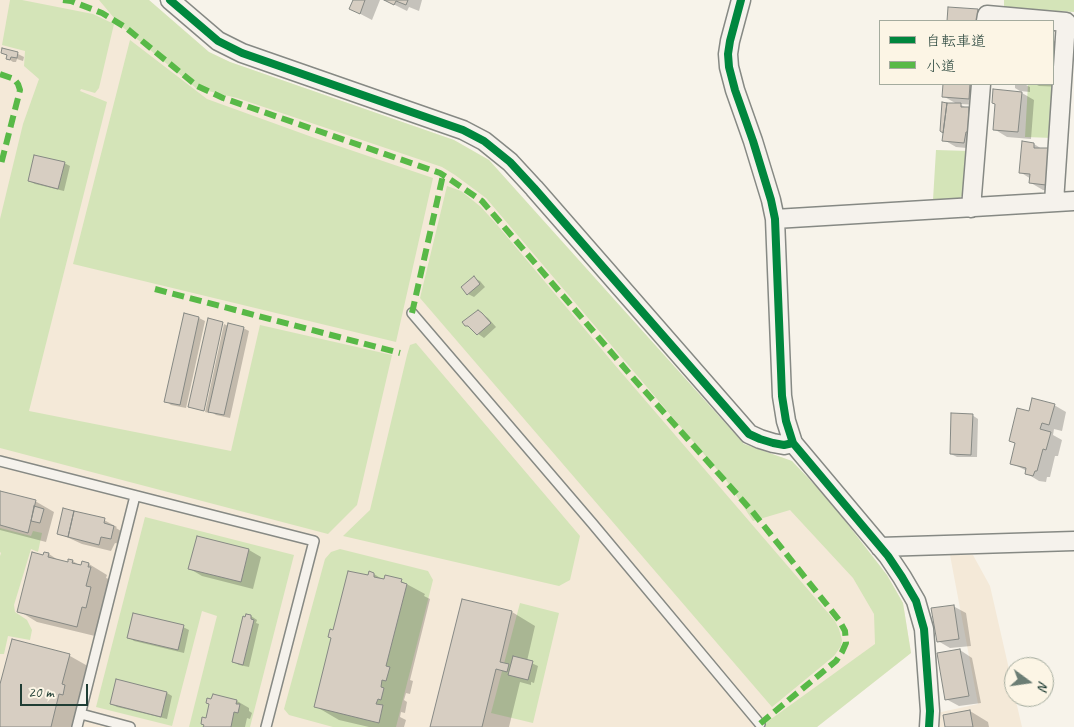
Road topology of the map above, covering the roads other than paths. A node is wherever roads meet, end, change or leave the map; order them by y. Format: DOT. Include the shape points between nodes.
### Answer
graph roads {
  1 [pos="170,0"];
  2 [pos="741,0"];
  3 [pos="986,20"];
  4 [pos="1040,20"];
  5 [pos="1054,21"];
  6 [pos="981,85"];
  7 [pos="1074,201"];
  8 [pos="1054,202"];
  9 [pos="971,208"];
  10 [pos="774,220"];
  11 [pos="412,313"];
  12 [pos="793,442"];
  13 [pos="0,461"];
  14 [pos="135,496"];
  15 [pos="1074,540"];
  16 [pos="880,547"];
  17 [pos="80,714"];
  18 [pos="760,724"];
  19 [pos="77,727"];
  20 [pos="130,727"];
  21 [pos="266,727"];
  22 [pos="929,727"];
  1 -- 12 [label="street" via="218,41 242,53 463,130 484,141 510,162 750,434 773,443 784,445"];
  2 -- 10 [label="street" via="730,41 729,67"];
  3 -- 4 [label="street" via="987,16"];
  5 -- 8 [label="street" via="1066,22"];
  6 -- 9 [label="street"];
  7 -- 8 [label="street"];
  8 -- 9 [label="street"];
  9 -- 10 [label="street"];
  10 -- 12 [label="street" via="782,396"];
  11 -- 18 [label="lane"];
  12 -- 16 [label="street"];
  13 -- 14 [label="lane"];
  14 -- 17 [label="lane"];
  14 -- 21 [label="lane" via="314,541"];
  15 -- 16 [label="street"];
  16 -- 22 [label="street" via="916,601 924,629"];
  17 -- 19 [label="lane"];
  17 -- 20 [label="lane"];
}
